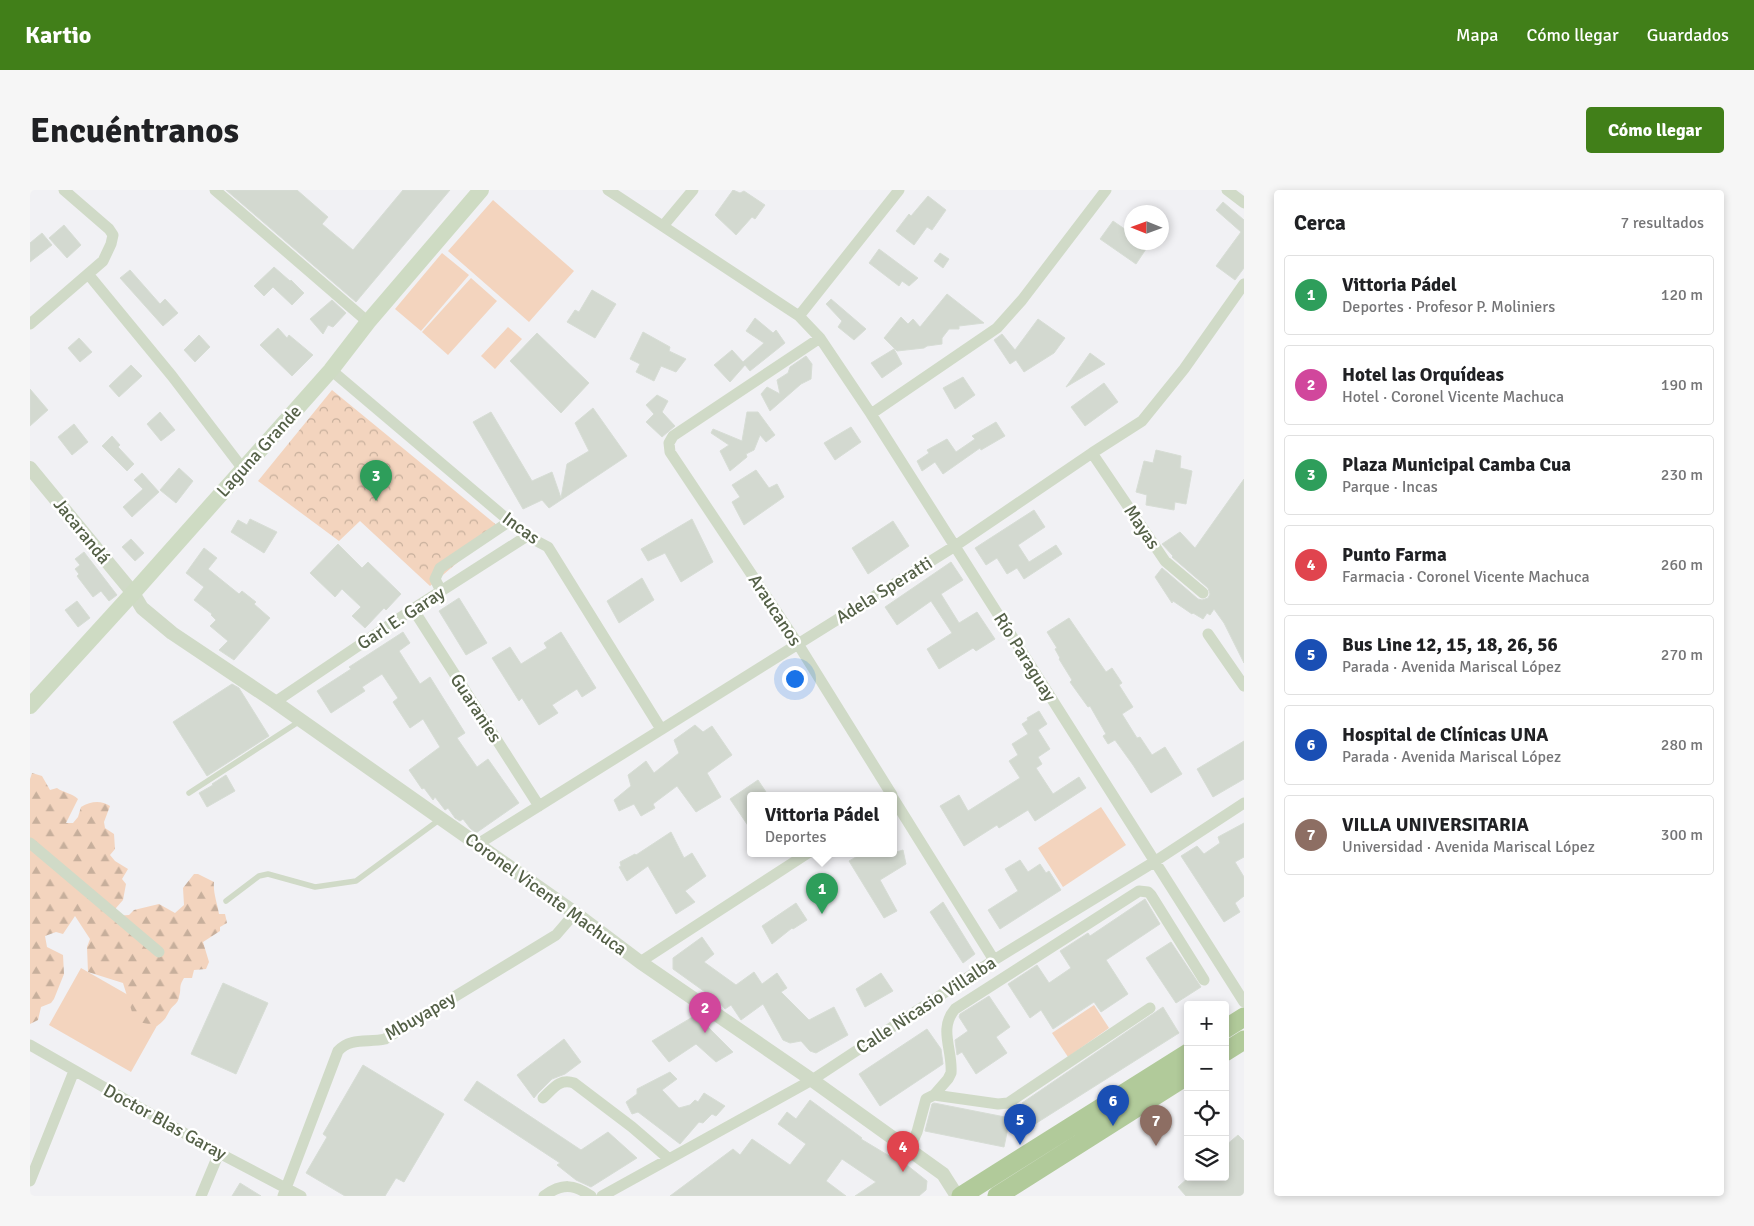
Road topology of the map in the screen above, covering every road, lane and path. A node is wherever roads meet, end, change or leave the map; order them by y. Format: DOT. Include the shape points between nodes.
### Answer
graph roads {
  1 [pos="64,190"];
  2 [pos="215,190"];
  3 [pos="481,190"];
  4 [pos="608,190"];
  5 [pos="693,190"];
  6 [pos="899,190"];
  7 [pos="1106,190"];
  8 [pos="1227,190"];
  9 [pos="1244,203"];
  10 [pos="663,226"];
  11 [pos="88,274"];
  12 [pos="1244,284"];
  13 [pos="799,316"];
  14 [pos="368,322"];
  15 [pos="30,324"];
  16 [pos="820,338"];
  17 [pos="331,370"];
  18 [pos="871,414"];
  19 [pos="1092,453"];
  20 [pos="30,468"];
  21 [pos="243,469"];
  22 [pos="510,521"];
  23 [pos="527,536"];
  24 [pos="954,546"];
  25 [pos="441,591"];
  26 [pos="133,593"];
  27 [pos="1203,593"];
  28 [pos="413,609"];
  29 [pos="1208,634"];
  30 [pos="798,644"];
  31 [pos="1244,686"];
  32 [pos="275,702"];
  33 [pos="30,706"];
  34 [pos="302,720"];
  35 [pos="661,729"];
  36 [pos="890,792"];
  37 [pos="189,793"];
  38 [pos="897,802"];
  39 [pos="1244,804"];
  40 [pos="539,806"];
  41 [pos="441,818"];
  42 [pos="30,843"];
  43 [pos="478,844"];
  44 [pos="802,857"];
  45 [pos="1154,862"];
  46 [pos="226,901"];
  47 [pos="575,913"];
  48 [pos="159,952"];
  49 [pos="994,960"];
  50 [pos="640,962"];
  51 [pos="1204,980"];
  52 [pos="1244,1002"];
  53 [pos="1150,1008"];
  54 [pos="1244,1017"];
  55 [pos="1229,1026"];
  56 [pos="1244,1040"];
  57 [pos="30,1045"];
  58 [pos="1229,1049"];
  59 [pos="1184,1055"];
  60 [pos="74,1071"];
  61 [pos="1184,1078"];
  62 [pos="812,1080"];
  63 [pos="934,1095"];
  64 [pos="543,1098"];
  65 [pos="909,1150"];
  66 [pos="219,1153"];
  67 [pos="668,1158"];
  68 [pos="30,1182"];
  69 [pos="284,1192"];
  70 [pos="201,1196"];
  71 [pos="300,1196"];
  72 [pos="544,1196"];
  73 [pos="591,1196"];
  74 [pos="602,1196"];
  75 [pos="959,1196"];
  76 [pos="997,1196"];
  1 -- 11 [label="street" via="112,235 112,244 103,261"];
  2 -- 14 [label="street"];
  3 -- 14 [label="main road, Laguna Grande"];
  4 -- 10 [label="street, Río Paraguay"];
  5 -- 10 [label="street"];
  6 -- 13 [label="street"];
  7 -- 18 [label="street" via="997,328"];
  8 -- 9 [label="street"];
  10 -- 13 [label="street, Río Paraguay"];
  11 -- 15 [label="street"];
  11 -- 21 [label="street"];
  12 -- 19 [label="street, Adela Speratti" via="1184,369 1142,421"];
  13 -- 16 [label="street, Río Paraguay"];
  14 -- 17 [label="main road, Laguna Grande"];
  16 -- 18 [label="street, Río Paraguay"];
  16 -- 30 [label="street, Araucanos" via="673,436 669,444 670,452"];
  17 -- 21 [label="main road, Laguna Grande"];
  17 -- 22 [label="street, Incas"];
  18 -- 24 [label="street, Río Paraguay"];
  19 -- 24 [label="street, Adela Speratti"];
  19 -- 27 [label="street, Mayas" via="1165,561"];
  20 -- 26 [label="street, Jacarandá"];
  21 -- 26 [label="main road, Laguna Grande"];
  22 -- 23 [label="street, Incas"];
  22 -- 25 [label="street" via="440,568 435,579"];
  23 -- 25 [label="street, Garl E. Garay"];
  23 -- 35 [label="street, Incas" via="548,547"];
  24 -- 30 [label="street, Adela Speratti"];
  24 -- 45 [label="street, Río Paraguay"];
  25 -- 28 [label="street, Garl E. Garay"];
  26 -- 32 [label="street, Coronel Vicente Machuca" via="142,608 172,633"];
  26 -- 33 [label="main road, Laguna Grande"];
  28 -- 32 [label="street, Garl E. Garay"];
  28 -- 40 [label="street, Guaranies"];
  29 -- 31 [label="street"];
  30 -- 35 [label="street, Adela Speratti"];
  30 -- 36 [label="street, Araucanos"];
  32 -- 34 [label="street, Coronel Vicente Machuca"];
  34 -- 37 [label="lane"];
  34 -- 41 [label="street, Coronel Vicente Machuca"];
  35 -- 40 [label="street, Adela Speratti"];
  38 -- 49 [label="street, Araucanos"];
  39 -- 45 [label="street, Calle Nicasio Villalba"];
  40 -- 43 [label="street, Adela Speratti"];
  41 -- 43 [label="street, Coronel Vicente Machuca"];
  41 -- 46 [label="lane" via="356,881 315,887 268,874 259,876"];
  42 -- 48 [label="street"];
  43 -- 47 [label="street, Coronel Vicente Machuca"];
  44 -- 50 [label="street"];
  45 -- 49 [label="street, Calle Nicasio Villalba"];
  45 -- 52 [label="street, Río Paraguay"];
  47 -- 50 [label="street, Coronel Vicente Machuca"];
  47 -- 69 [label="street, Mbuyapey" via="556,935 385,1038 343,1046 338,1051"];
  49 -- 62 [label="street, Calle Nicasio Villalba"];
  50 -- 62 [label="street, Coronel Vicente Machuca"];
  51 -- 63 [label="street" via="1151,895 1139,891 955,1009 947,1021 946,1030 951,1073"];
  53 -- 63 [label="street" via="1008,1103"];
  54 -- 55 [label="highway"];
  56 -- 58 [label="highway"];
  57 -- 60 [label="street, Doctor Blas Garay"];
  59 -- 75 [label="highway"];
  60 -- 66 [label="street, Doctor Blas Garay"];
  60 -- 68 [label="street"];
  61 -- 76 [label="highway"];
  62 -- 65 [label="street, Coronel Vicente Machuca"];
  62 -- 67 [label="street, Calle Nicasio Villalba"];
  63 -- 65 [label="street" via="926,1099 918,1132"];
  64 -- 67 [label="street" via="562,1082 574,1084"];
  65 -- 75 [label="street, Coronel Vicente Machuca" via="943,1174"];
  66 -- 69 [label="street, Doctor Blas Garay"];
  66 -- 70 [label="street"];
  67 -- 74 [label="street, Calle Nicasio Villalba"];
  69 -- 71 [label="street, Doctor Blas Garay"];
  72 -- 73 [label="street" via="565,1186 579,1187"];
}
